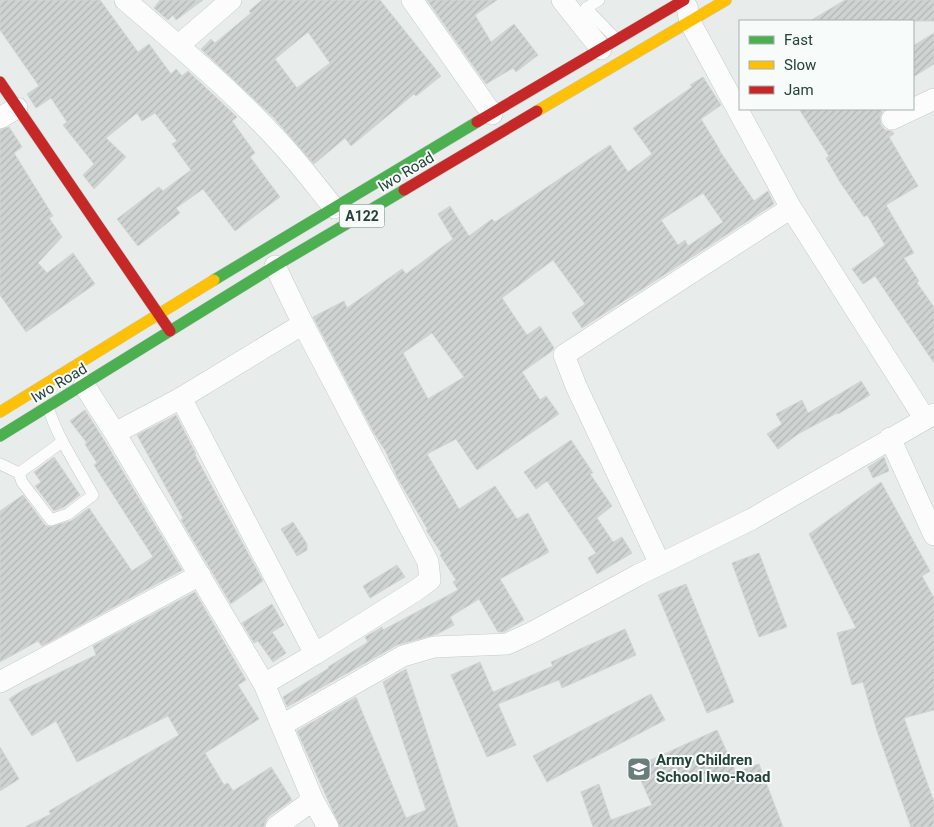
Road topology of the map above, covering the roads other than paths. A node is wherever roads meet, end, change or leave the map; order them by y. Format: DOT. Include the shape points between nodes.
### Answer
graph roads {
  1 [pos="125,0"];
  2 [pos="232,0"];
  3 [pos="412,0"];
  4 [pos="562,0"];
  5 [pos="600,0"];
  6 [pos="685,0"];
  7 [pos="726,0"];
  8 [pos="584,4"];
  9 [pos="690,22"];
  10 [pos="609,44"];
  11 [pos="179,46"];
  12 [pos="0,82"];
  13 [pos="934,99"];
  14 [pos="914,109"];
  15 [pos="911,110"];
  16 [pos="8,113"];
  17 [pos="492,114"];
  18 [pos="892,119"];
  19 [pos="334,208"];
  20 [pos="790,208"];
  21 [pos="275,266"];
  22 [pos="158,314"];
  23 [pos="303,324"];
  24 [pos="170,331"];
  25 [pos="84,385"];
  26 [pos="181,398"];
  27 [pos="48,407"];
  28 [pos="0,412"];
  29 [pos="929,416"];
  30 [pos="115,433"];
  31 [pos="0,436"];
  32 [pos="890,438"];
  33 [pos="62,442"];
  34 [pos="0,464"];
  35 [pos="19,473"];
  36 [pos="934,535"];
  37 [pos="660,564"];
  38 [pos="200,575"];
  39 [pos="315,654"];
  40 [pos="0,682"];
  41 [pos="264,684"];
  42 [pos="282,725"];
  43 [pos="313,800"];
  44 [pos="276,827"];
  45 [pos="328,827"];
  1 -- 11 [label="street"];
  2 -- 11 [label="street"];
  3 -- 17 [label="street"];
  4 -- 10 [label="street"];
  5 -- 8 [label="lane"];
  6 -- 9 [label="street"];
  6 -- 10 [label="main road, Iwo Road / A122"];
  7 -- 9 [label="main road, Iwo Road / A122"];
  8 -- 10 [label="lane"];
  9 -- 20 [label="street"];
  9 -- 21 [label="main road, Iwo Road / A122"];
  10 -- 17 [label="main road, Iwo Road / A122"];
  11 -- 19 [label="street" via="283,146"];
  12 -- 16 [label="main road"];
  13 -- 14 [label="street"];
  15 -- 18 [label="street"];
  16 -- 22 [label="main road"];
  17 -- 19 [label="main road, Iwo Road / A122"];
  19 -- 22 [label="main road, Iwo Road / A122"];
  20 -- 29 [label="street"];
  20 -- 37 [label="street" via="564,355"];
  21 -- 23 [label="street"];
  21 -- 24 [label="main road, Iwo Road / A122"];
  22 -- 24 [label="main road"];
  22 -- 28 [label="main road, Iwo Road / A122"];
  23 -- 26 [label="street"];
  23 -- 39 [label="street" via="428,562 430,580"];
  24 -- 25 [label="main road, Iwo Road / A122"];
  25 -- 27 [label="main road, Iwo Road / A122"];
  25 -- 30 [label="street"];
  26 -- 30 [label="street"];
  26 -- 39 [label="street"];
  27 -- 31 [label="main road, Iwo Road / A122"];
  27 -- 33 [label="lane"];
  29 -- 32 [label="street"];
  30 -- 38 [label="street"];
  32 -- 36 [label="street"];
  32 -- 37 [label="street" via="752,519"];
  33 -- 35 [label="lane"];
  33 -- 35 [label="lane" via="93,495 68,514 51,520 22,482"];
  34 -- 35 [label="lane"];
  37 -- 42 [label="street" via="507,644 434,647 403,656"];
  38 -- 40 [label="street"];
  38 -- 41 [label="street"];
  39 -- 41 [label="street"];
  41 -- 42 [label="street"];
  42 -- 43 [label="street"];
  43 -- 44 [label="street"];
  43 -- 45 [label="street"];
}
